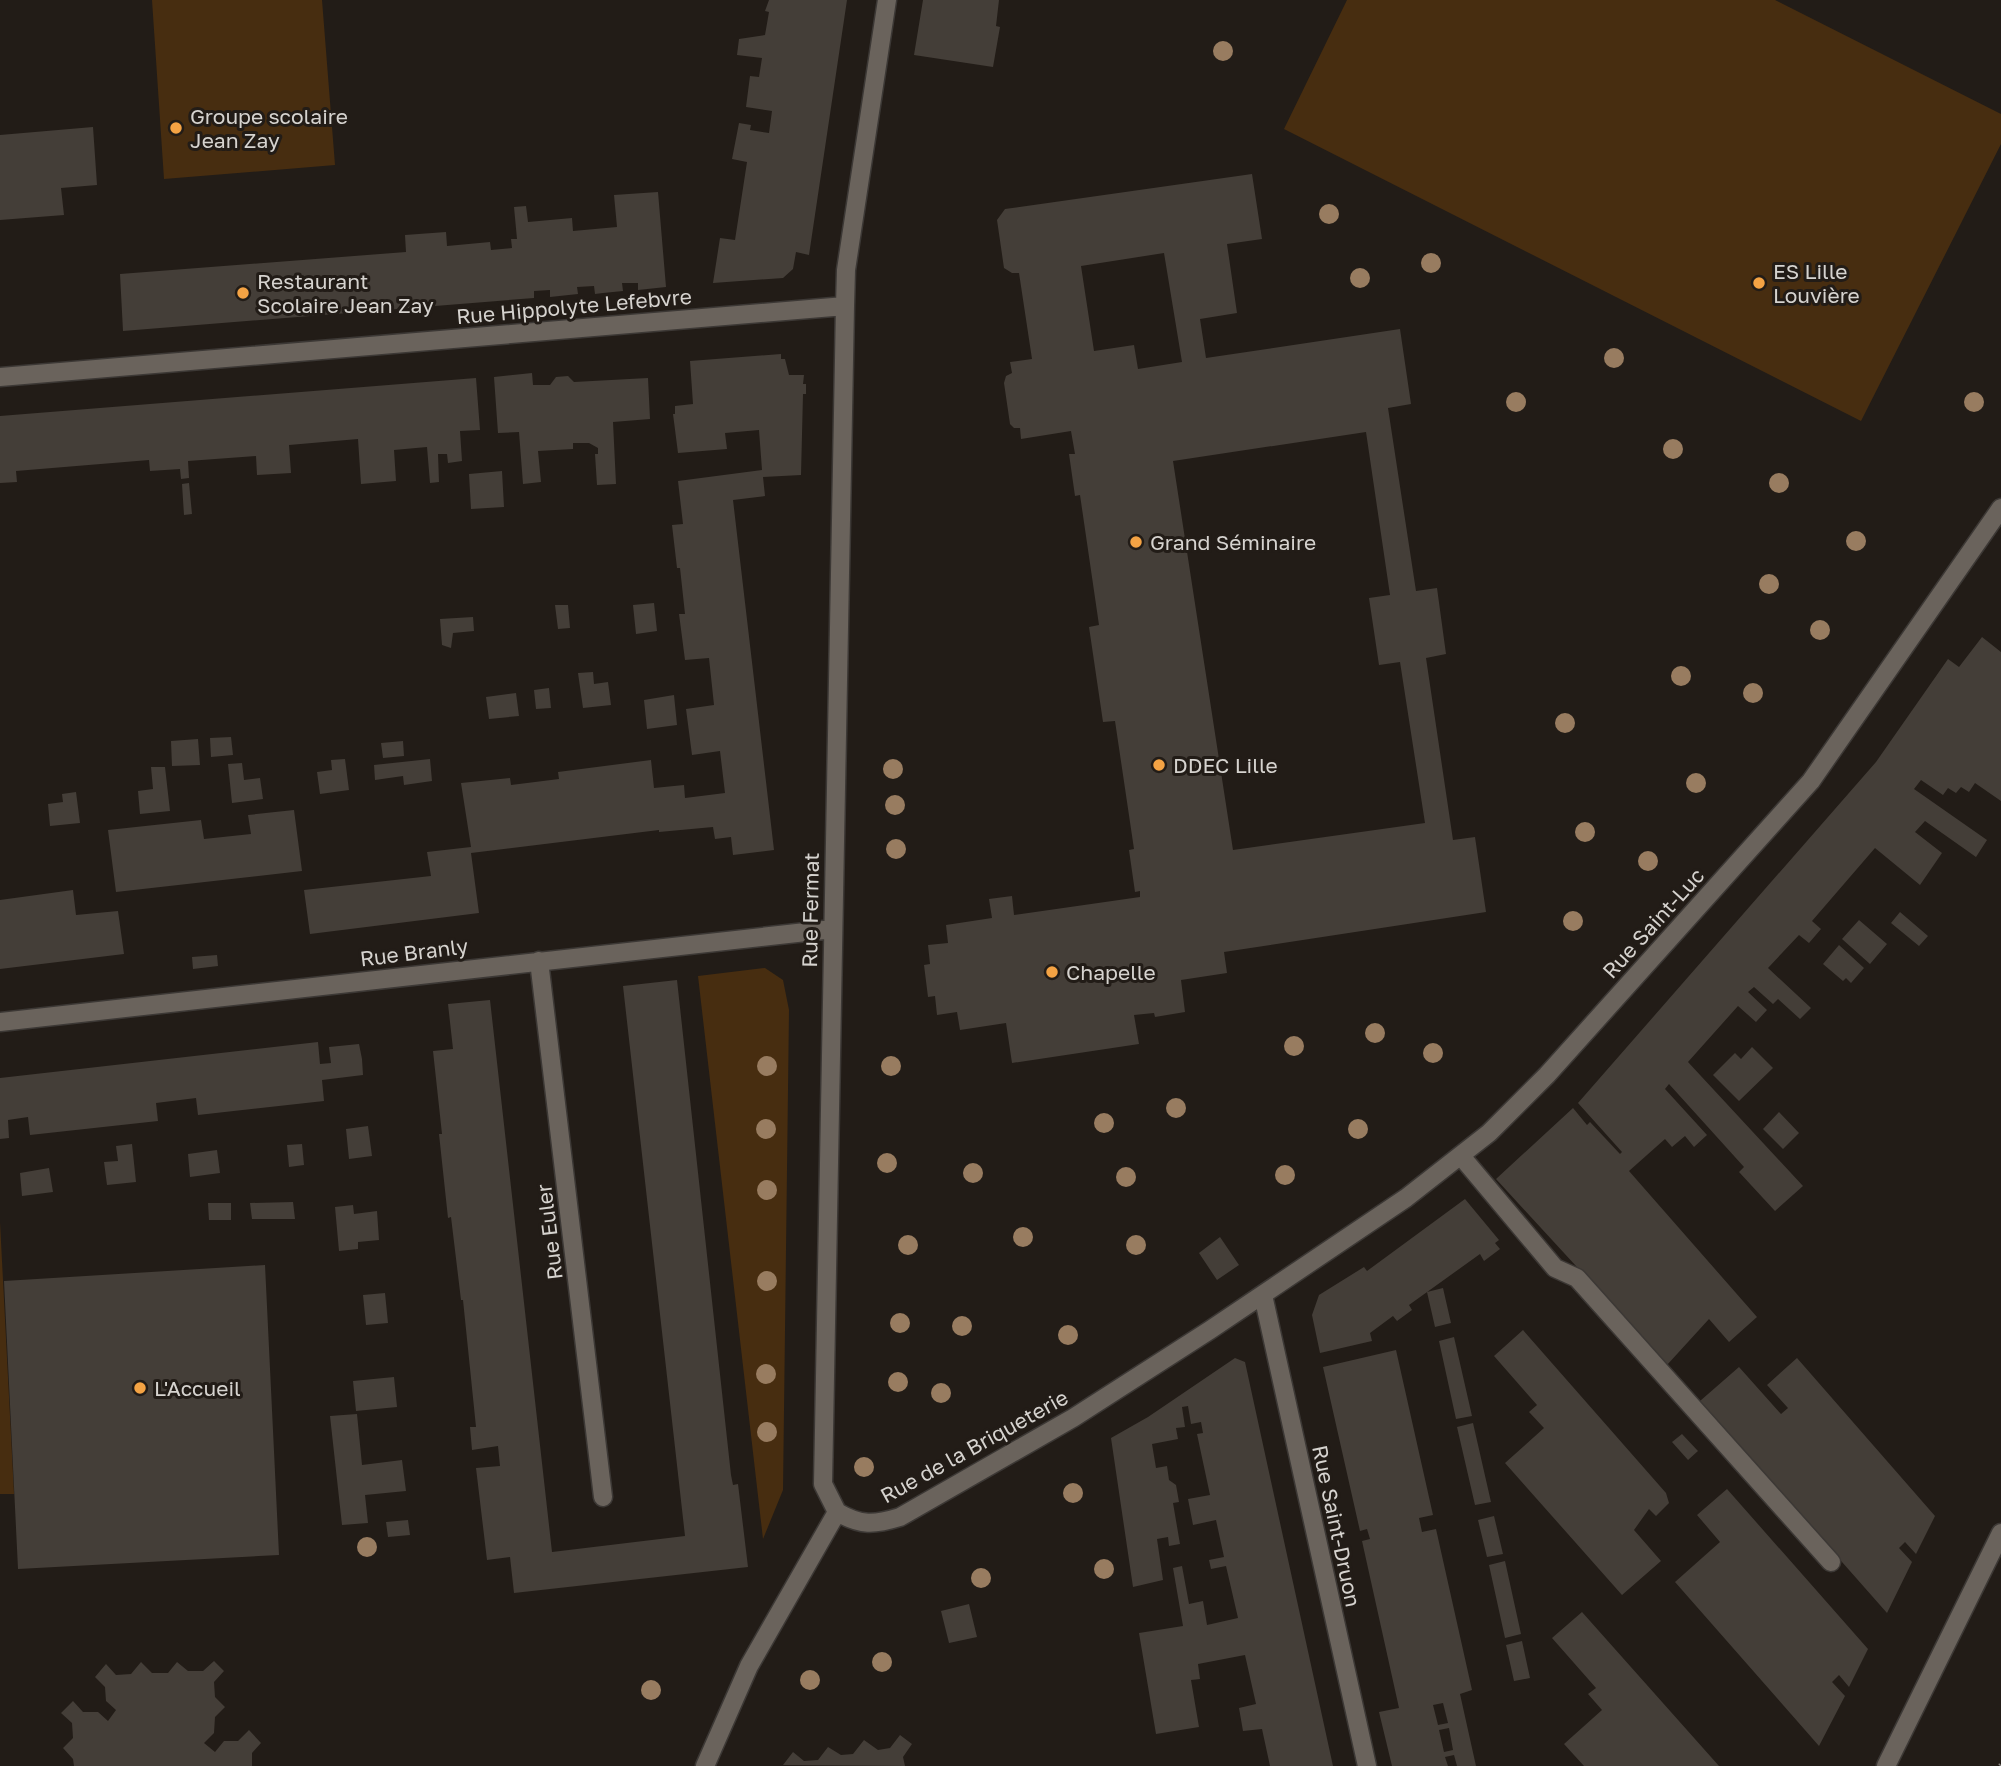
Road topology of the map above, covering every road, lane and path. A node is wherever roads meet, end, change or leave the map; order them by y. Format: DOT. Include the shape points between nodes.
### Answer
graph roads {
  1 [pos="887,0"];
  2 [pos="845,306"];
  3 [pos="0,377"];
  4 [pos="2001,508"];
  5 [pos="832,929"];
  6 [pos="539,961"];
  7 [pos="0,1022"];
  8 [pos="1461,1156"];
  9 [pos="1263,1296"];
  10 [pos="603,1497"];
  11 [pos="837,1512"];
  12 [pos="2001,1532"];
  13 [pos="1832,1562"];
  14 [pos="705,1766"];
  15 [pos="1367,1766"];
  16 [pos="1886,1766"];
  1 -- 2 [label="street" via="846,270"];
  2 -- 3 [label="street, Rue Hippolyte Lefebvre"];
  2 -- 5 [label="street, Rue Fermat"];
  4 -- 8 [label="street, Rue Saint-Luc" via="1811,781 1547,1075"];
  5 -- 6 [label="street, Rue Branly"];
  5 -- 11 [label="street, Rue Fermat" via="823,1484"];
  6 -- 7 [label="street, Rue Branly"];
  6 -- 10 [label="street, Rue Euler"];
  8 -- 9 [label="street, Rue Saint-Luc"];
  8 -- 13 [label="street" via="1555,1268 1577,1278"];
  9 -- 11 [label="street, Rue de la Briqueterie" via="1073,1418 900,1517 879,1524 853,1522"];
  9 -- 15 [label="street, Rue Saint-Druon"];
  11 -- 14 [label="street" via="750,1666"];
  12 -- 16 [label="street"];
}
